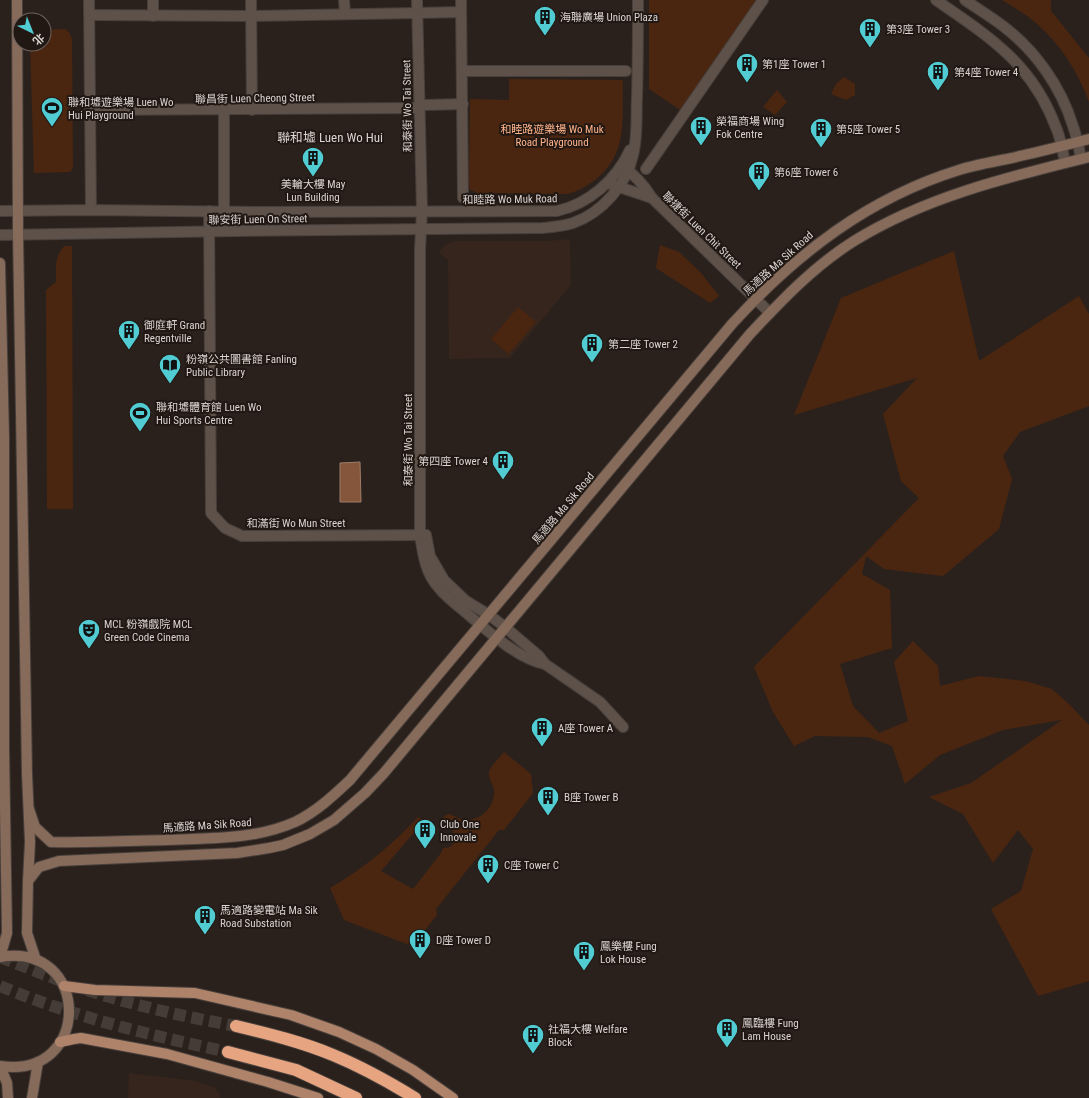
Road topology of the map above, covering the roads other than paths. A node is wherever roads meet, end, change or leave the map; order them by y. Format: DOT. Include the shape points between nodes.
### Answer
graph roads {
  1 [pos="17,0"];
  2 [pos="89,0"];
  3 [pos="153,0"];
  4 [pos="251,0"];
  5 [pos="344,0"];
  6 [pos="417,0"];
  7 [pos="462,0"];
  8 [pos="638,0"];
  9 [pos="763,0"];
  10 [pos="936,0"];
  11 [pos="965,0"];
  12 [pos="461,12"];
  13 [pos="417,13"];
  14 [pos="345,14"];
  15 [pos="89,16"];
  16 [pos="153,16"];
  17 [pos="251,16"];
  18 [pos="463,71"];
  19 [pos="626,71"];
  20 [pos="463,104"];
  21 [pos="422,106"];
  22 [pos="91,110"];
  23 [pos="224,110"];
  24 [pos="252,110"];
  25 [pos="1089,139"];
  26 [pos="1077,142"];
  27 [pos="1061,146"];
  28 [pos="1085,158"];
  29 [pos="1065,163"];
  30 [pos="625,168"];
  31 [pos="646,169"];
  32 [pos="607,182"];
  33 [pos="618,187"];
  34 [pos="463,198"];
  35 [pos="652,198"];
  36 [pos="91,210"];
  37 [pos="0,211"];
  38 [pos="18,211"];
  39 [pos="209,212"];
  40 [pos="224,212"];
  41 [pos="422,212"];
  42 [pos="516,229"];
  43 [pos="423,230"];
  44 [pos="209,232"];
  45 [pos="18,234"];
  46 [pos="0,235"];
  47 [pos="0,263"];
  48 [pos="755,299"];
  49 [pos="770,313"];
  50 [pos="2,435"];
  51 [pos="423,535"];
  52 [pos="489,615"];
  53 [pos="480,625"];
  54 [pos="505,627"];
  55 [pos="496,638"];
  56 [pos="545,664"];
  57 [pos="623,727"];
  58 [pos="29,809"];
  59 [pos="3,863"];
  60 [pos="28,881"];
  61 [pos="0,957"];
  62 [pos="36,960"];
  63 [pos="64,986"];
  64 [pos="236,1026"];
  65 [pos="60,1042"];
  66 [pos="228,1052"];
  67 [pos="38,1062"];
  68 [pos="0,1066"];
  69 [pos="8,1098"];
  70 [pos="32,1098"];
  71 [pos="318,1098"];
  72 [pos="356,1098"];
  73 [pos="415,1098"];
  74 [pos="453,1098"];
  1 -- 38 [label="main road"];
  2 -- 15 [label="street"];
  3 -- 16 [label="street"];
  4 -- 17 [label="street"];
  5 -- 14 [label="street"];
  6 -- 13 [label="street, 和泰街 Wo Tai Street"];
  7 -- 12 [label="street"];
  8 -- 30 [label="street, 和睦路 Wo Muk Road" via="636,137"];
  9 -- 31 [label="street"];
  10 -- 27 [label="street" via="993,40 1017,63 1046,105 1058,131"];
  11 -- 26 [label="street" via="1004,27 1042,66 1061,97"];
  12 -- 13 [label="street"];
  12 -- 18 [label="street"];
  13 -- 14 [label="street"];
  13 -- 21 [label="street, 和泰街 Wo Tai Street"];
  14 -- 17 [label="street"];
  15 -- 16 [label="street"];
  15 -- 22 [label="street"];
  16 -- 17 [label="street"];
  17 -- 24 [label="street"];
  18 -- 19 [label="street"];
  18 -- 20 [label="street"];
  20 -- 21 [label="street, 聯昌街 Luen Cheong Street"];
  20 -- 34 [label="street"];
  21 -- 24 [label="street, 聯昌街 Luen Cheong Street"];
  21 -- 41 [label="street, 和泰街 Wo Tai Street"];
  22 -- 23 [label="street, 聯昌街 Luen Cheong Street"];
  22 -- 36 [label="street"];
  23 -- 24 [label="street, 聯昌街 Luen Cheong Street"];
  23 -- 40 [label="street, 聯安街 Luen On Street"];
  25 -- 26 [label="main road, 馬適路 Ma Sik Road"];
  26 -- 27 [label="main road, 馬適路 Ma Sik Road"];
  26 -- 28 [label="street"];
  27 -- 29 [label="street"];
  27 -- 48 [label="main road, 馬適路 Ma Sik Road" via="960,170 930,180 879,203 819,242"];
  28 -- 29 [label="main road"];
  29 -- 49 [label="main road" via="965,191 892,220 834,255 795,287"];
  30 -- 32 [label="street, 和睦路 Wo Muk Road"];
  30 -- 33 [label="street, 和睦路 Wo Muk Road"];
  30 -- 35 [label="street, 聯捷街 Luen Chit Street" via="644,186"];
  32 -- 33 [label="street, 聯捷街 Luen Chit Street"];
  32 -- 41 [label="street, 和睦路 Wo Muk Road" via="586,200 558,211"];
  33 -- 35 [label="street, 聯捷街 Luen Chit Street"];
  33 -- 42 [label="street, 和睦路 Wo Muk Road" via="595,211 573,223"];
  35 -- 48 [label="street, 聯捷街 Luen Chit Street"];
  36 -- 38 [label="street, 聯安街 Luen On Street"];
  36 -- 39 [label="street, 聯安街 Luen On Street"];
  37 -- 38 [label="street, 聯安街 Luen On Street"];
  38 -- 45 [label="main road"];
  39 -- 40 [label="street, 聯安街 Luen On Street"];
  39 -- 44 [label="street, 和滿街 Wo Mun Street"];
  40 -- 41 [label="street, 聯安街 Luen On Street"];
  41 -- 43 [label="street, 和泰街 Wo Tai Street"];
  42 -- 43 [label="street, 聯安街 Luen On Street"];
  43 -- 44 [label="street, 聯安街 Luen On Street"];
  43 -- 51 [label="street, 和泰街 Wo Tai Street"];
  44 -- 45 [label="street, 聯安街 Luen On Street"];
  44 -- 51 [label="street, 和滿街 Wo Mun Street" via="211,513 225,528 242,536"];
  45 -- 46 [label="street, 聯安街 Luen On Street"];
  45 -- 58 [label="main road"];
  47 -- 50 [label="main road"];
  48 -- 49 [label="street, 聯捷街 Luen Chit Street"];
  48 -- 52 [label="main road, 馬適路 Ma Sik Road"];
  49 -- 54 [label="main road"];
  50 -- 59 [label="main road"];
  51 -- 52 [label="street, 和泰街 Wo Tai Street" via="430,556 444,580 466,601"];
  51 -- 53 [label="street, 和泰街 Wo Tai Street" via="423,559 430,574 439,588"];
  52 -- 53 [label="main road, 馬適路 Ma Sik Road"];
  52 -- 54 [label="street, 和泰街 Wo Tai Street"];
  53 -- 55 [label="street, 和泰街 Wo Tai Street"];
  53 -- 58 [label="main road, 馬適路 Ma Sik Road" via="350,780 308,814 281,827 234,837 90,843 51,842 35,827"];
  54 -- 55 [label="main road"];
  54 -- 56 [label="street, 和泰街 Wo Tai Street" via="540,656"];
  55 -- 56 [label="street, 和泰街 Wo Tai Street" via="526,658"];
  55 -- 60 [label="main road" via="376,782 346,811 323,827 290,842 254,851 59,861 39,867"];
  56 -- 57 [label="street" via="600,702"];
  58 -- 60 [label="main road"];
  59 -- 61 [label="main road" via="6,933"];
  60 -- 62 [label="main road" via="27,933"];
  61 -- 62 [label="main road" via="18,955"];
  62 -- 63 [label="main road" via="50,968"];
  63 -- 65 [label="main road" via="69,1015"];
  63 -- 74 [label="main road" via="95,990 195,993 291,1015 339,1032 376,1049"];
  64 -- 73 [label="highway" via="277,1036 333,1055 370,1072"];
  65 -- 67 [label="main road" via="50,1054"];
  65 -- 71 [label="main road" via="81,1038 167,1054"];
  66 -- 72 [label="highway" via="296,1070"];
  67 -- 68 [label="main road" via="20,1067"];
  67 -- 70 [label="main road"];
  68 -- 69 [label="main road" via="7,1083"];
}
